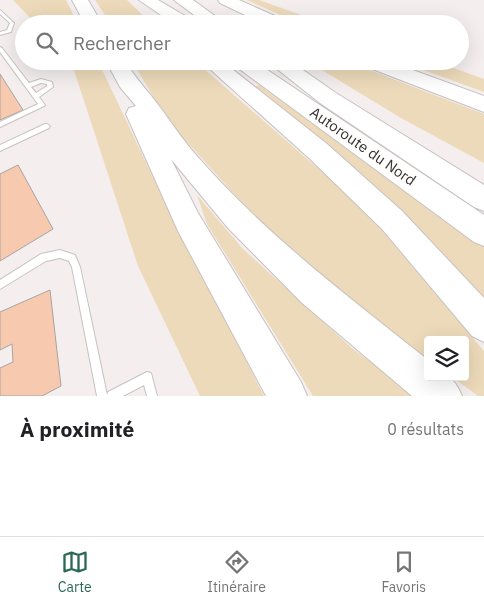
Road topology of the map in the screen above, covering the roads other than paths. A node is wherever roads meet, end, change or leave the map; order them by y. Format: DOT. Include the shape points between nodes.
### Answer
graph roads {
  1 [pos="80,0"];
  2 [pos="147,0"];
  3 [pos="182,0"];
  4 [pos="226,0"];
  5 [pos="0,10"];
  6 [pos="89,15"];
  7 [pos="155,15"];
  8 [pos="171,15"];
  9 [pos="204,15"];
  10 [pos="258,15"];
  11 [pos="0,34"];
  12 [pos="0,49"];
  13 [pos="15,70"];
  14 [pos="15,70"];
  15 [pos="221,70"];
  16 [pos="254,70"];
  17 [pos="290,70"];
  18 [pos="393,70"];
  19 [pos="121,72"];
  20 [pos="312,84"];
  21 [pos="27,86"];
  22 [pos="35,97"];
  23 [pos="484,104"];
  24 [pos="0,124"];
  25 [pos="48,126"];
  26 [pos="0,148"];
  27 [pos="484,177"];
  28 [pos="484,199"];
  29 [pos="484,232"];
  30 [pos="0,285"];
  31 [pos="484,324"];
  32 [pos="102,396"];
  33 [pos="112,396"];
  34 [pos="152,396"];
  35 [pos="287,396"];
  36 [pos="442,396"];
  1 -- 6 [label="highway"];
  2 -- 7 [label="highway"];
  2 -- 8 [label="highway"];
  3 -- 9 [label="highway"];
  4 -- 10 [label="highway"];
  5 -- 11 [label="lane" via="12,23 9,31"];
  12 -- 14 [label="lane"];
  13 -- 21 [label="lane"];
  15 -- 31 [label="highway" via="318,151 392,220"];
  16 -- 29 [label="highway, Autoroute du Nord"];
  17 -- 20 [label="highway, Autoroute du Nord"];
  18 -- 23 [label="highway"];
  19 -- 35 [label="highway" via="129,99 188,222"];
  19 -- 36 [label="highway" via="186,161 238,219 313,290"];
  20 -- 27 [label="highway" via="334,90"];
  20 -- 28 [label="highway, Autoroute du Nord" via="328,98"];
  21 -- 22 [label="lane"];
  21 -- 22 [label="lane" via="41,81 50,83 50,87"];
  22 -- 24 [label="lane" via="42,105"];
  25 -- 26 [label="lane"];
  30 -- 32 [label="lane" via="44,257 60,254 72,258"];
  33 -- 34 [label="lane" via="147,377"];
}
